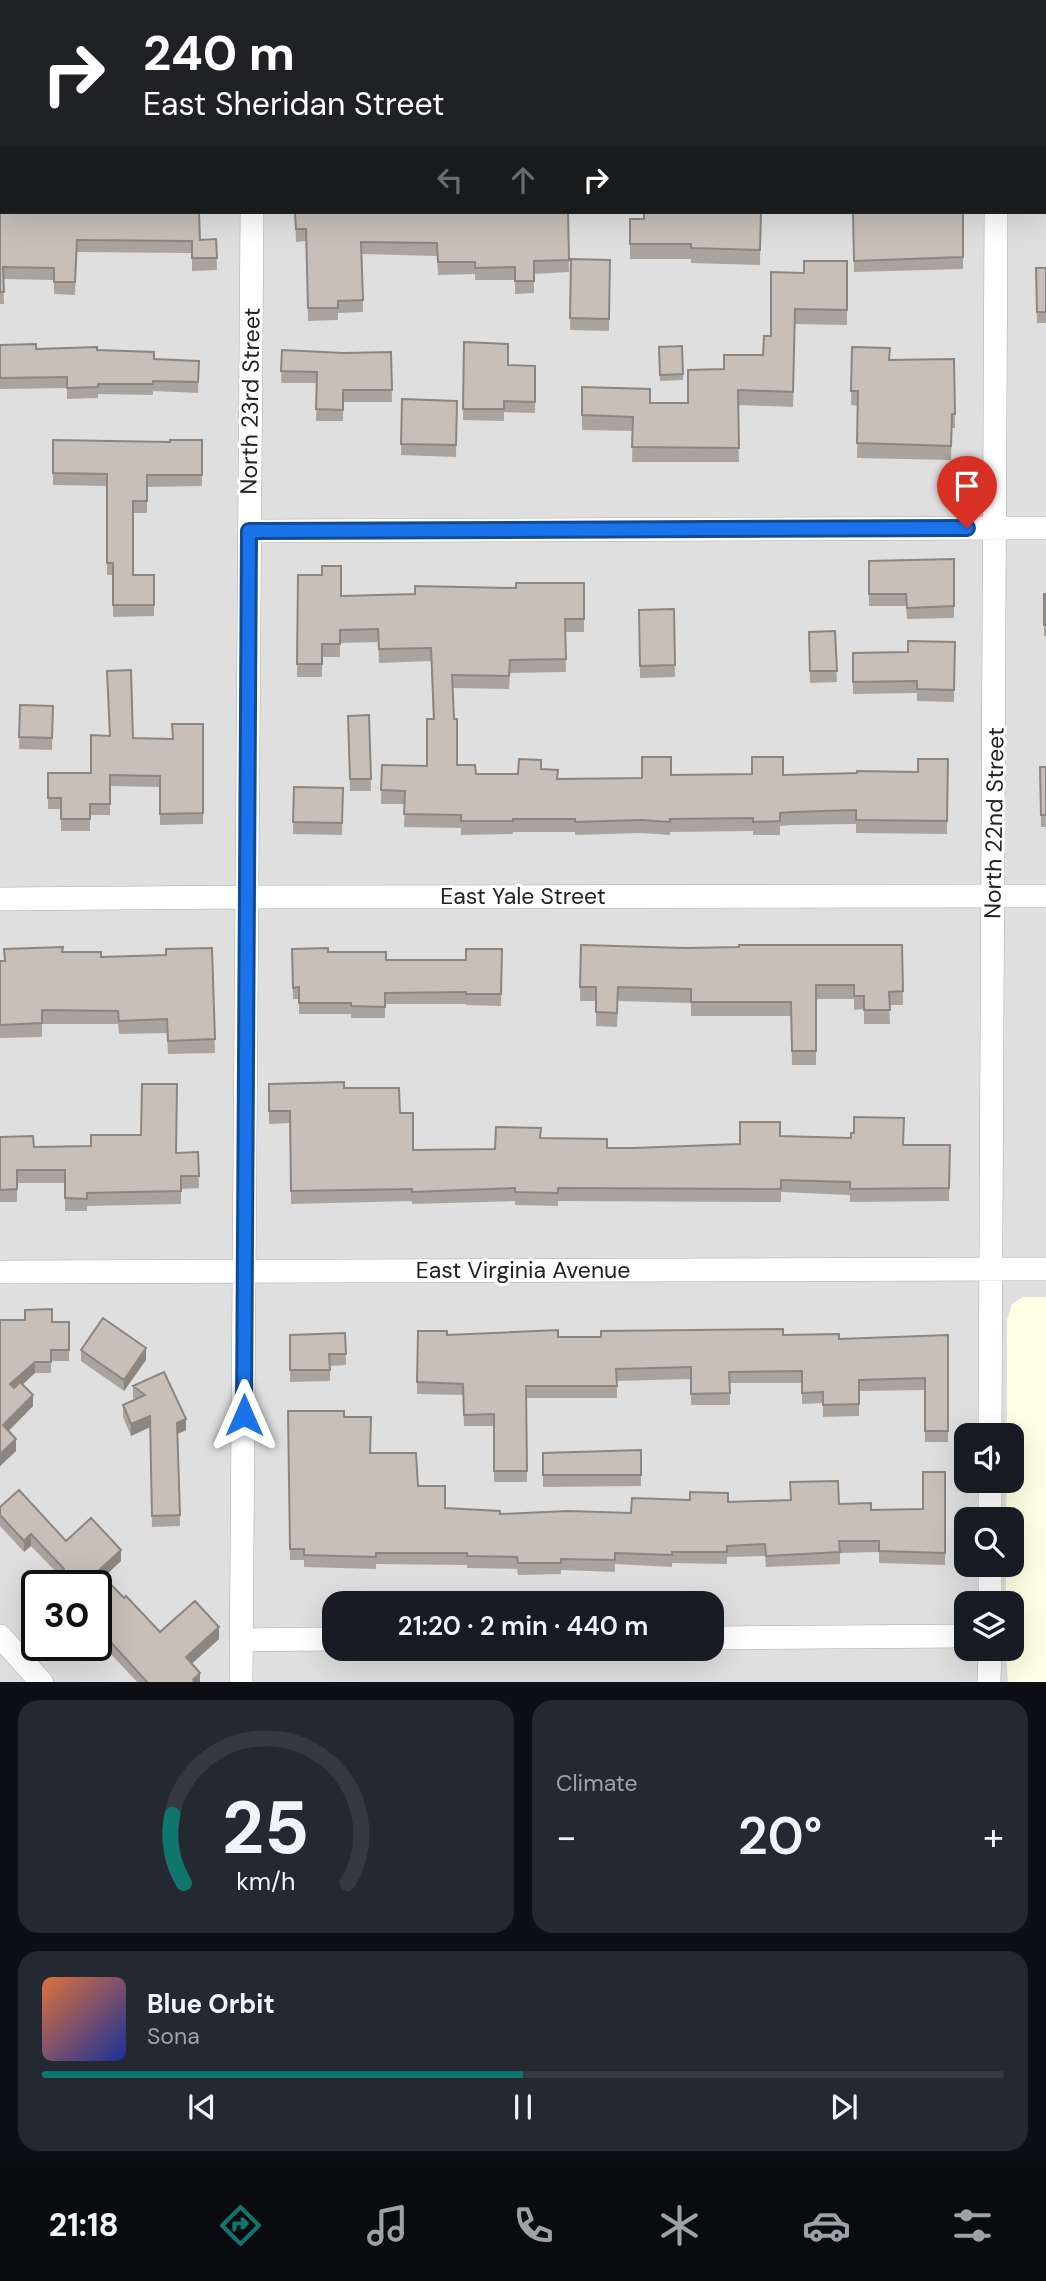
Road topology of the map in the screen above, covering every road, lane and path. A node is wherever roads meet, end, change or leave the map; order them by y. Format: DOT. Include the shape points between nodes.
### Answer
graph roads {
  1 [pos="252,214"];
  2 [pos="996,214"];
  3 [pos="995,528"];
  4 [pos="1046,528"];
  5 [pos="249,531"];
  6 [pos="993,896"];
  7 [pos="1046,896"];
  8 [pos="248,897"];
  9 [pos="0,899"];
  10 [pos="1046,1269"];
  11 [pos="245,1270"];
  12 [pos="991,1270"];
  13 [pos="0,1272"];
  14 [pos="990,1423"];
  15 [pos="0,1636"];
  16 [pos="954,1636"];
  17 [pos="724,1638"];
  18 [pos="322,1639"];
  19 [pos="242,1640"];
  20 [pos="990,1661"];
  21 [pos="43,1682"];
  22 [pos="241,1682"];
  23 [pos="989,1682"];
  1 -- 5 [label="street, North 23rd Street"];
  2 -- 3 [label="street, North 22nd Street"];
  3 -- 4 [label="street"];
  3 -- 5 [label="street"];
  3 -- 6 [label="street, North 22nd Street"];
  5 -- 8 [label="street, North 23rd Street"];
  6 -- 7 [label="street, East Yale Street"];
  6 -- 8 [label="street, East Yale Street"];
  6 -- 12 [label="street, North 22nd Street"];
  8 -- 9 [label="street, East Yale Street"];
  8 -- 11 [label="street, North 23rd Street"];
  10 -- 12 [label="street, East Virginia Avenue"];
  11 -- 12 [label="street, East Virginia Avenue"];
  11 -- 13 [label="street, East Virginia Avenue"];
  11 -- 19 [label="street, North 23rd Street"];
  12 -- 14 [label="street, North 22nd Street"];
  15 -- 21 [label="street"];
  16 -- 17 [label="street"];
  18 -- 19 [label="street"];
  19 -- 22 [label="street, North 23rd Street"];
  20 -- 23 [label="street"];
}
